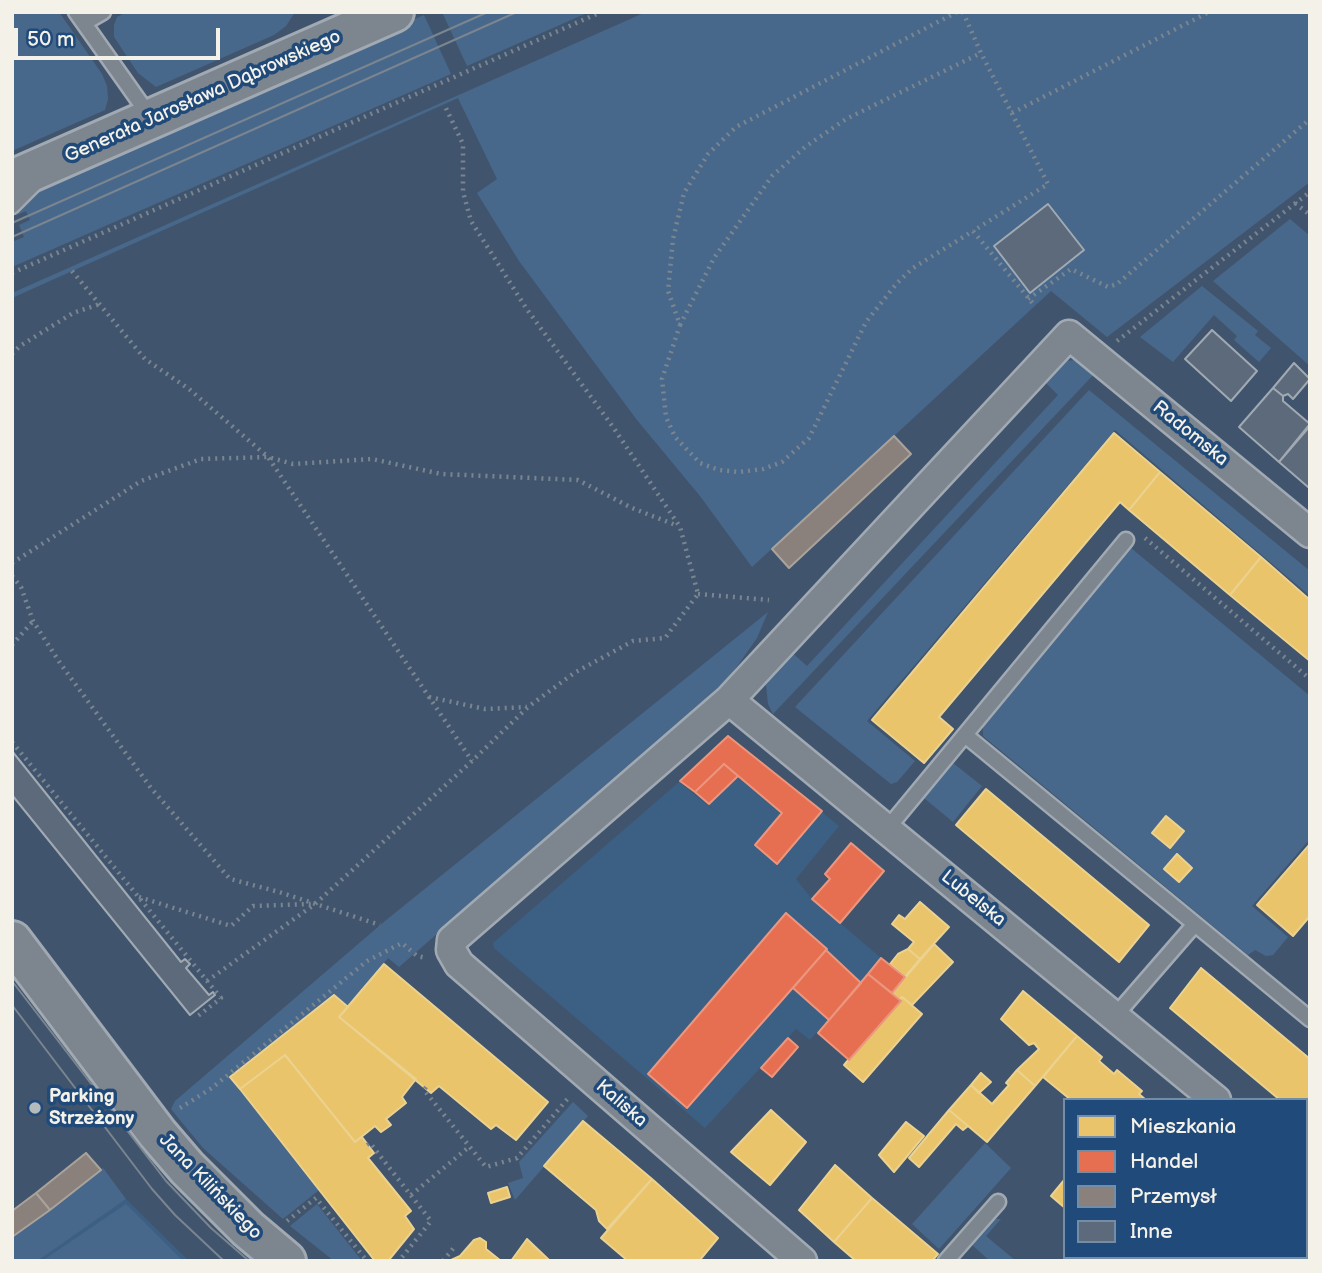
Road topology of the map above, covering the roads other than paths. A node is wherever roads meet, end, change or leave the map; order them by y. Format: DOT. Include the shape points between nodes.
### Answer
graph roads {
  1 [pos="103,12"];
  2 [pos="394,12"];
  3 [pos="80,18"];
  4 [pos="351,21"];
  5 [pos="151,119"];
  6 [pos="57,161"];
  7 [pos="12,180"];
  8 [pos="12,206"];
  9 [pos="1310,533"];
  10 [pos="1126,540"];
  11 [pos="729,700"];
  12 [pos="965,735"];
  13 [pos="887,829"];
  14 [pos="1195,925"];
  15 [pos="16,954"];
  16 [pos="1115,1016"];
  17 [pos="1310,1019"];
  18 [pos="1214,1098"];
  19 [pos="998,1202"];
  20 [pos="283,1244"];
  21 [pos="802,1261"];
  22 [pos="946,1261"];
  1 -- 3 [label="lane"];
  2 -- 4 [label="street, Generała Jarosława Dąbrowskiego"];
  3 -- 5 [label="lane"];
  4 -- 5 [label="street, Generała Jarosława Dąbrowskiego"];
  5 -- 6 [label="street, Generała Jarosława Dąbrowskiego"];
  6 -- 7 [label="street, Generała Jarosława Dąbrowskiego"];
  6 -- 8 [label="lane"];
  9 -- 11 [label="street, Radomska" via="1069,335"];
  10 -- 12 [label="lane"];
  11 -- 13 [label="street, Lubelska"];
  11 -- 21 [label="street, Kaliska" via="456,952"];
  12 -- 13 [label="lane"];
  12 -- 14 [label="lane"];
  13 -- 16 [label="street, Lubelska"];
  14 -- 16 [label="lane"];
  14 -- 17 [label="lane"];
  15 -- 20 [label="street, Jana Kilińskiego" via="187,1168 248,1229"];
  16 -- 18 [label="street, Lubelska"];
  19 -- 22 [label="lane"];
}
